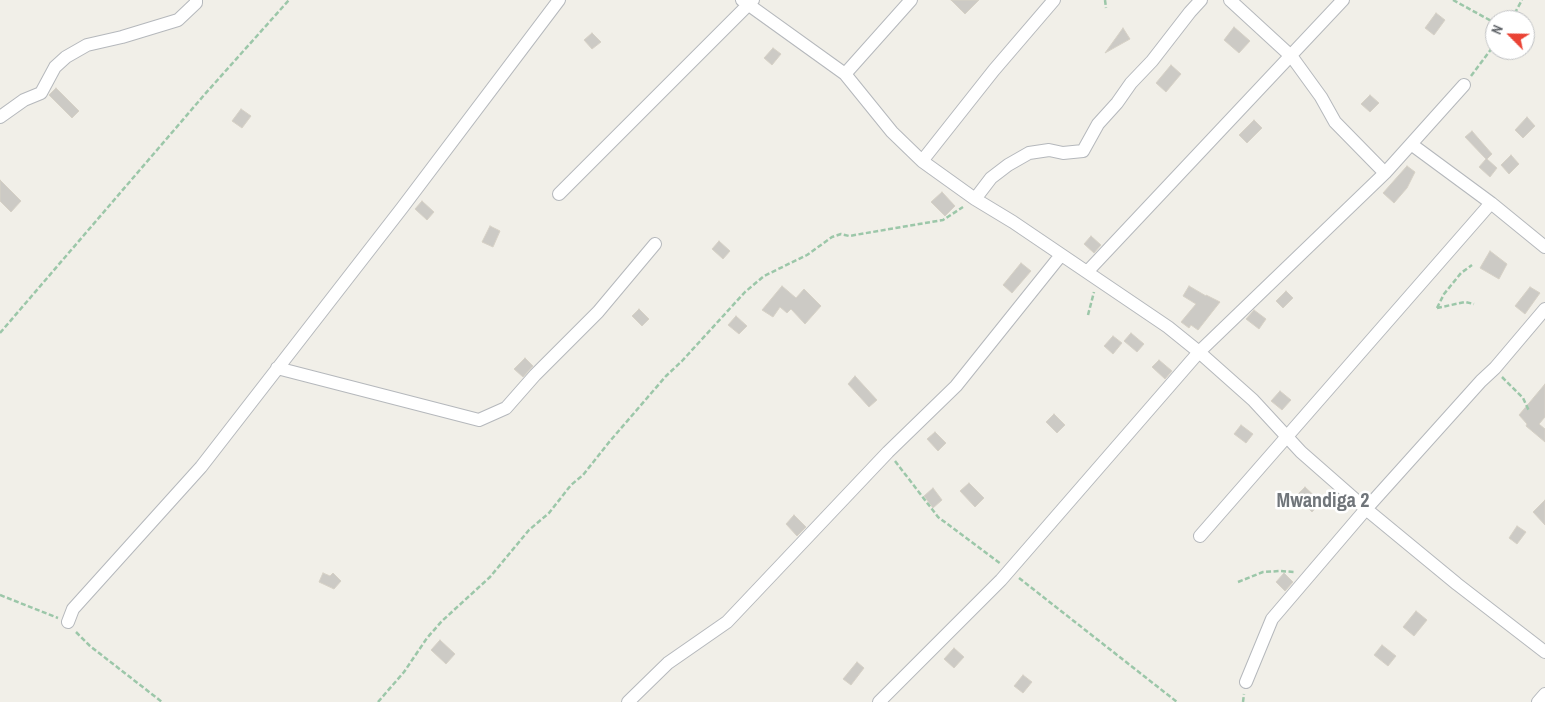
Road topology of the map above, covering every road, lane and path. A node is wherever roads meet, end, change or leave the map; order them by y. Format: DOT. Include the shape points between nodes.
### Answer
graph roads {
  1 [pos="196,0"];
  2 [pos="290,0"];
  3 [pos="559,0"];
  4 [pos="911,0"];
  5 [pos="1054,0"];
  6 [pos="1105,0"];
  7 [pos="1201,0"];
  8 [pos="1230,0"];
  9 [pos="1343,0"];
  10 [pos="1453,0"];
  11 [pos="748,2"];
  12 [pos="1106,8"];
  13 [pos="1485,18"];
  14 [pos="1292,56"];
  15 [pos="1485,57"];
  16 [pos="845,74"];
  17 [pos="1464,85"];
  18 [pos="0,117"];
  19 [pos="1411,144"];
  20 [pos="922,160"];
  21 [pos="1385,173"];
  22 [pos="560,194"];
  23 [pos="975,199"];
  24 [pos="1491,203"];
  25 [pos="655,244"];
  26 [pos="1545,247"];
  27 [pos="1061,254"];
  28 [pos="1472,265"];
  29 [pos="1087,272"];
  30 [pos="1099,280"];
  31 [pos="1474,304"];
  32 [pos="1545,309"];
  33 [pos="1088,315"];
  34 [pos="0,333"];
  35 [pos="1199,352"];
  36 [pos="277,368"];
  37 [pos="1495,368"];
  38 [pos="1529,411"];
  39 [pos="1287,437"];
  40 [pos="888,452"];
  41 [pos="1366,509"];
  42 [pos="1200,536"];
  43 [pos="1010,570"];
  44 [pos="1310,574"];
  45 [pos="1238,582"];
  46 [pos="0,594"];
  47 [pos="68,622"];
  48 [pos="1545,652"];
  49 [pos="1246,682"];
  50 [pos="1545,694"];
  51 [pos="162,702"];
  52 [pos="378,702"];
  53 [pos="628,702"];
  54 [pos="878,702"];
  55 [pos="1177,702"];
  56 [pos="1538,702"];
  1 -- 18 [label="street" via="178,20 87,45 66,57 55,67 41,93 24,100"];
  2 -- 34 [label="path"];
  3 -- 36 [label="street"];
  4 -- 16 [label="street"];
  5 -- 20 [label="street"];
  6 -- 12 [label="path"];
  7 -- 23 [label="street" via="1098,124 1083,151 1029,152 991,178"];
  8 -- 14 [label="street"];
  9 -- 14 [label="street"];
  10 -- 13 [label="path"];
  11 -- 16 [label="street"];
  11 -- 22 [label="street"];
  14 -- 21 [label="street" via="1335,122"];
  14 -- 29 [label="street"];
  15 -- 17 [label="path"];
  16 -- 20 [label="street" via="892,132"];
  17 -- 19 [label="street"];
  19 -- 21 [label="street"];
  19 -- 24 [label="street"];
  20 -- 23 [label="street"];
  21 -- 35 [label="street"];
  23 -- 27 [label="street"];
  23 -- 52 [label="path" via="944,220 832,237 806,256 764,276 745,292 666,376 549,513 529,530 490,577 442,621"];
  24 -- 26 [label="street"];
  24 -- 39 [label="street"];
  25 -- 36 [label="street" via="598,312 506,408 479,420"];
  27 -- 29 [label="street"];
  27 -- 40 [label="street" via="956,386"];
  28 -- 31 [label="path" via="1461,273 1437,308 1465,302"];
  29 -- 30 [label="street"];
  30 -- 33 [label="path"];
  30 -- 35 [label="street"];
  32 -- 37 [label="street"];
  35 -- 39 [label="street" via="1253,400"];
  35 -- 43 [label="street"];
  36 -- 47 [label="street" via="201,466 73,609"];
  37 -- 38 [label="path" via="1523,398"];
  37 -- 41 [label="street"];
  39 -- 41 [label="street"];
  39 -- 42 [label="street"];
  40 -- 43 [label="path" via="938,517"];
  40 -- 53 [label="street" via="727,622 668,663"];
  41 -- 44 [label="street"];
  41 -- 48 [label="street"];
  43 -- 54 [label="street"];
  43 -- 55 [label="path"];
  44 -- 45 [label="path" via="1263,572"];
  44 -- 49 [label="street" via="1272,619"];
  46 -- 47 [label="path"];
  47 -- 51 [label="path" via="90,646"];
  50 -- 56 [label="street"];
}
